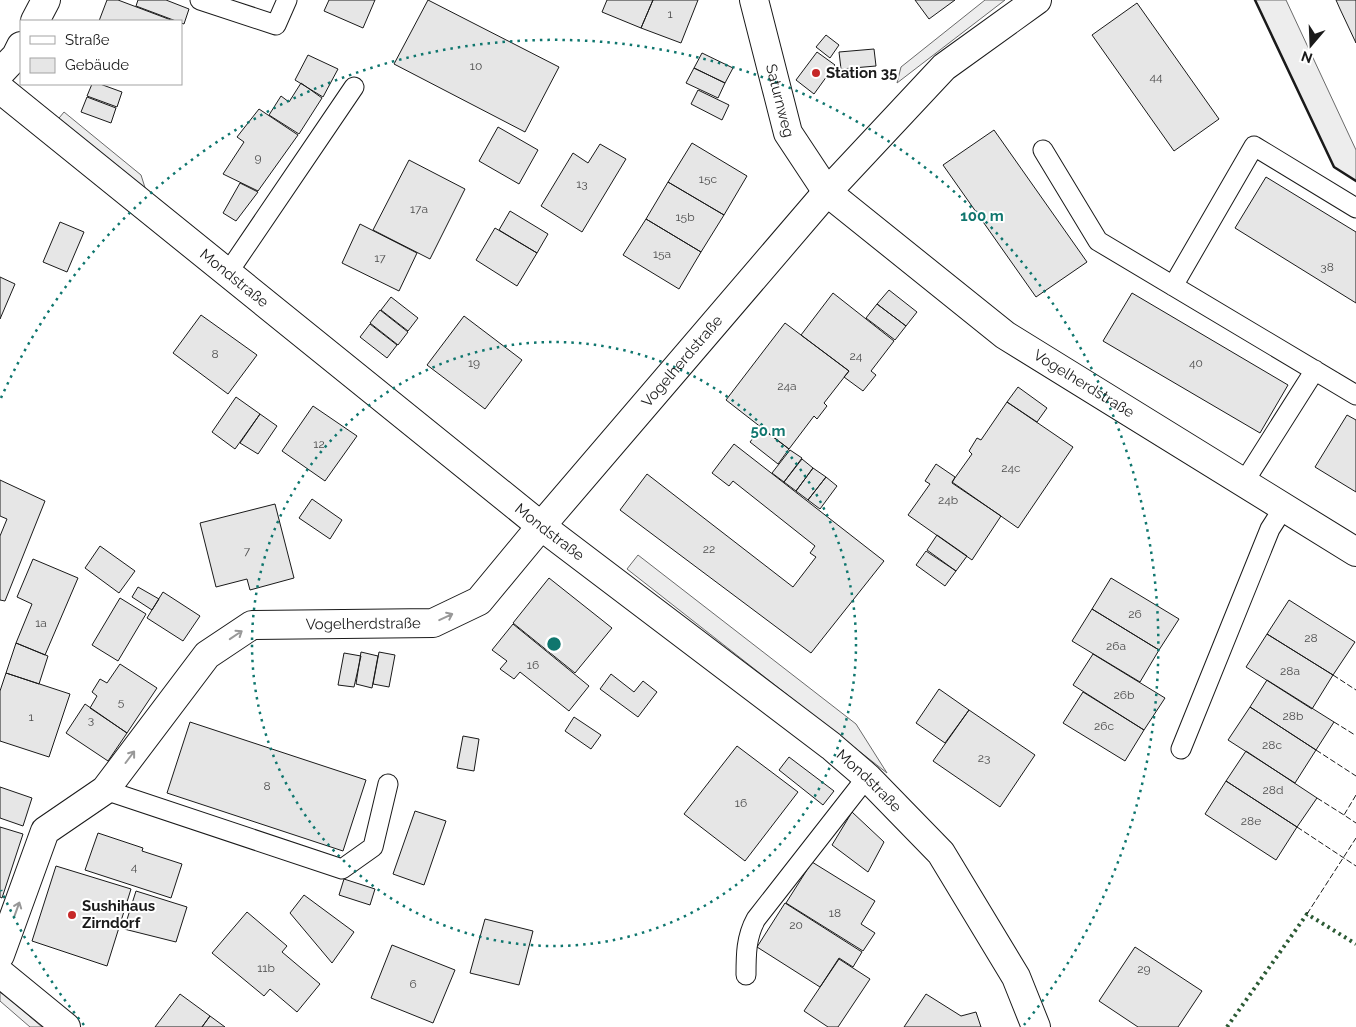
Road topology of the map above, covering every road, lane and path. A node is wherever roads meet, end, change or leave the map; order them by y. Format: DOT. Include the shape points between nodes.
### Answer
graph roads {
  1 [pos="46,0"];
  2 [pos="200,0"];
  3 [pos="287,0"];
  4 [pos="754,0"];
  5 [pos="1037,0"];
  6 [pos="36,20"];
  7 [pos="20,48"];
  8 [pos="0,73"];
  9 [pos="354,87"];
  10 [pos="0,90"];
  11 [pos="1043,150"];
  12 [pos="827,192"];
  13 [pos="1356,208"];
  14 [pos="227,274"];
  15 [pos="1172,286"];
  16 [pos="1315,370"];
  17 [pos="1356,395"];
  18 [pos="1244,482"];
  19 [pos="1284,507"];
  20 [pos="541,526"];
  21 [pos="1356,552"];
  22 [pos="1180,749"];
  23 [pos="867,777"];
  24 [pos="388,784"];
  25 [pos="105,790"];
  26 [pos="0,955"];
  27 [pos="0,973"];
  28 [pos="746,975"];
  29 [pos="66,1027"];
  30 [pos="1036,1027"];
  1 -- 6 [label="street"];
  2 -- 3 [label="lane" via="276,25"];
  4 -- 12 [label="street, Saturnweg" via="788,133"];
  5 -- 12 [label="street, Vogelherdstraße" via="944,67"];
  7 -- 8 [label="street"];
  9 -- 14 [label="lane"];
  10 -- 14 [label="street, Mondstraße"];
  11 -- 15 [label="lane" via="1098,241"];
  12 -- 18 [label="street, Vogelherdstraße" via="1005,335"];
  12 -- 20 [label="street, Vogelherdstraße"];
  13 -- 15 [label="lane" via="1254,146"];
  14 -- 20 [label="street, Mondstraße"];
  15 -- 16 [label="lane"];
  16 -- 17 [label="lane"];
  16 -- 18 [label="lane"];
  18 -- 19 [label="street, Vogelherdstraße"];
  19 -- 21 [label="street, Vogelherdstraße"];
  19 -- 22 [label="lane" via="1270,529"];
  20 -- 23 [label="street, Mondstraße"];
  25 -- 20 [label="street, Vogelherdstraße, one-way" via="207,654 252,625 433,623 479,601"];
  23 -- 28 [label="lane" via="752,926 746,949"];
  23 -- 30 [label="street, Mondstraße" via="941,853 1016,977"];
  24 -- 25 [label="lane" via="373,848 342,870"];
  26 -- 25 [label="street, Vogelherdstraße, one-way" via="45,831"];
  27 -- 29 [label="street"];
}
